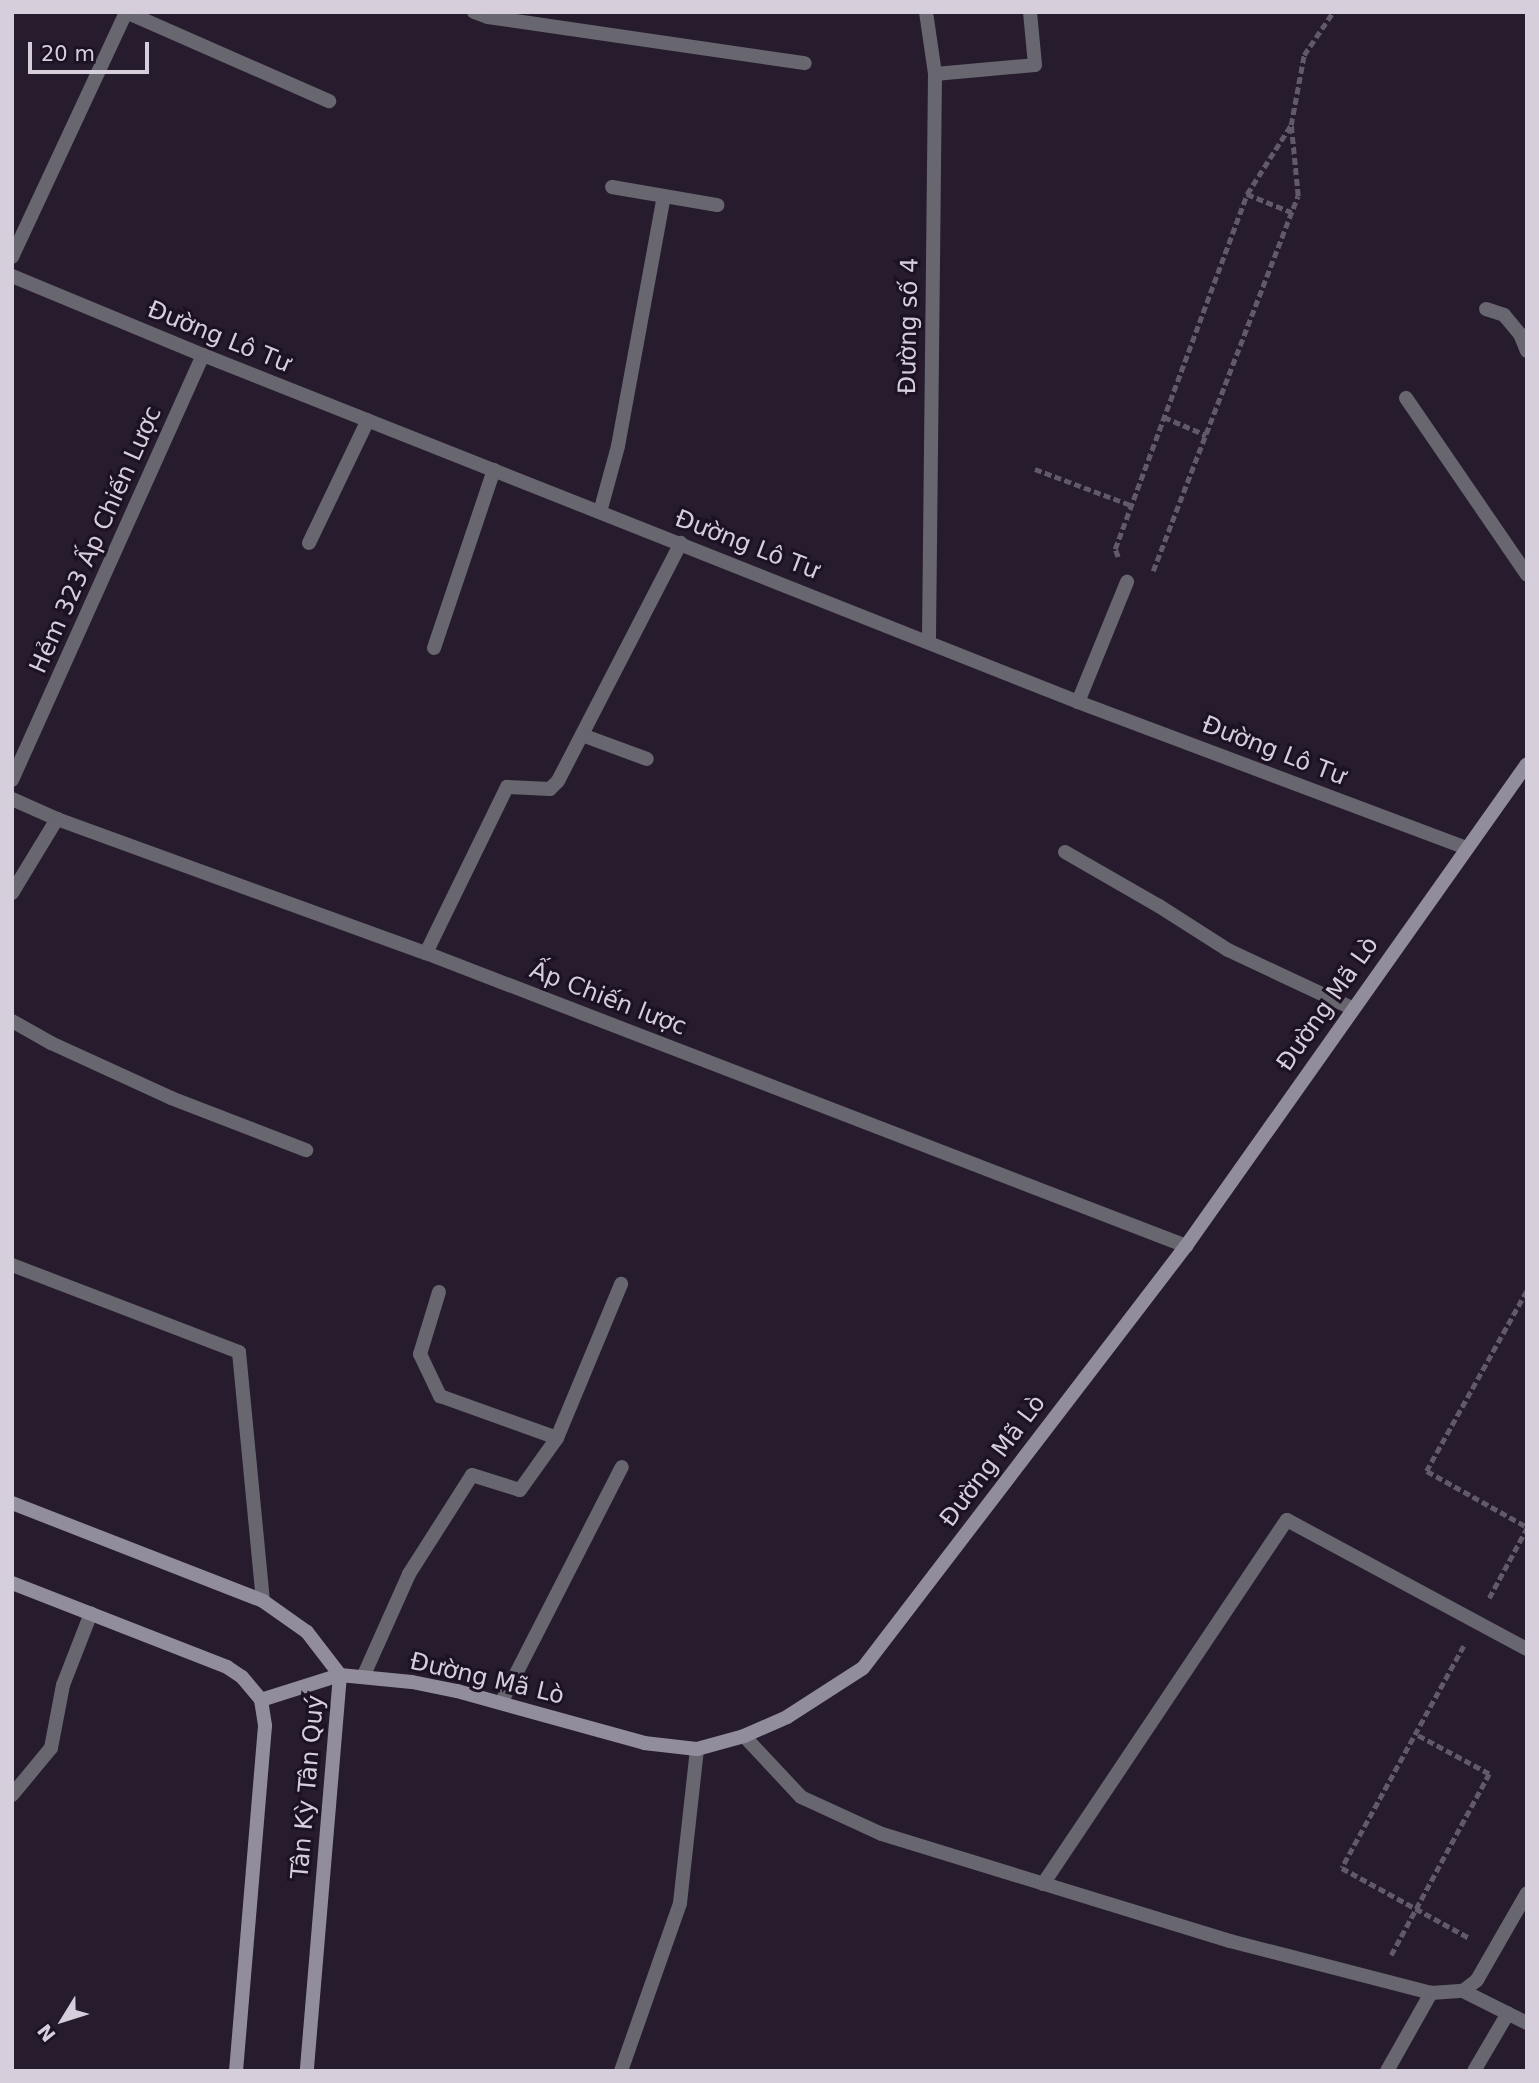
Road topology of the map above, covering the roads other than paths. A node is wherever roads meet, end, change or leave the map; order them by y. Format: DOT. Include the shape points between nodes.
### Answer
graph roads {
  1 [pos="126,12"];
  2 [pos="474,12"];
  3 [pos="926,12"];
  4 [pos="1030,12"];
  5 [pos="804,62"];
  6 [pos="934,74"];
  7 [pos="329,102"];
  8 [pos="612,187"];
  9 [pos="664,196"];
  10 [pos="717,205"];
  11 [pos="12,257"];
  12 [pos="12,276"];
  13 [pos="1486,309"];
  14 [pos="1527,351"];
  15 [pos="202,355"];
  16 [pos="1406,398"];
  17 [pos="368,420"];
  18 [pos="494,470"];
  19 [pos="600,512"];
  20 [pos="309,543"];
  21 [pos="681,543"];
  22 [pos="1527,575"];
  23 [pos="1127,582"];
  24 [pos="929,641"];
  25 [pos="434,648"];
  26 [pos="1078,702"];
  27 [pos="582,735"];
  28 [pos="647,759"];
  29 [pos="1527,764"];
  30 [pos="12,780"];
  31 [pos="12,799"];
  32 [pos="57,819"];
  33 [pos="1467,848"];
  34 [pos="1065,852"];
  35 [pos="12,893"];
  36 [pos="426,953"];
  37 [pos="1352,1008"];
  38 [pos="12,1021"];
  39 [pos="306,1150"];
  40 [pos="1185,1246"];
  41 [pos="12,1265"];
  42 [pos="621,1284"];
  43 [pos="439,1292"];
  44 [pos="557,1438"];
  45 [pos="622,1467"];
  46 [pos="12,1503"];
  47 [pos="12,1583"];
  48 [pos="263,1601"];
  49 [pos="91,1613"];
  50 [pos="1527,1649"];
  51 [pos="340,1675"];
  52 [pos="363,1677"];
  53 [pos="261,1700"];
  54 [pos="500,1703"];
  55 [pos="744,1736"];
  56 [pos="697,1749"];
  57 [pos="14,1792"];
  58 [pos="1042,1884"];
  59 [pos="1527,1893"];
  60 [pos="1464,1991"];
  61 [pos="1432,1993"];
  62 [pos="1508,2013"];
  63 [pos="1527,2022"];
  64 [pos="236,2071"];
  65 [pos="307,2071"];
  66 [pos="621,2071"];
  67 [pos="1387,2071"];
  68 [pos="1474,2071"];
  1 -- 7 [label="street"];
  1 -- 11 [label="street"];
  2 -- 5 [label="street"];
  3 -- 6 [label="street, Đường số 4"];
  4 -- 6 [label="street" via="1035,65"];
  6 -- 24 [label="street, Đường số 4"];
  8 -- 9 [label="street"];
  9 -- 10 [label="street"];
  9 -- 19 [label="street" via="618,446"];
  12 -- 15 [label="street, Đường Lô Tư"];
  13 -- 14 [label="street" via="1504,315"];
  15 -- 17 [label="street, Đường Lô Tư"];
  15 -- 30 [label="street, Hẻm 323 Ấp Chiến Lược"];
  16 -- 22 [label="street"];
  17 -- 18 [label="street, Đường Lô Tư"];
  17 -- 20 [label="street"];
  18 -- 19 [label="street, Đường Lô Tư"];
  18 -- 25 [label="street"];
  19 -- 21 [label="street, Đường Lô Tư"];
  21 -- 24 [label="street, Đường Lô Tư"];
  21 -- 27 [label="street"];
  23 -- 26 [label="street"];
  24 -- 26 [label="street, Đường Lô Tư"];
  26 -- 33 [label="street, Đường Lô Tư"];
  27 -- 28 [label="street"];
  27 -- 36 [label="street" via="550,789 507,787"];
  29 -- 33 [label="main road, Đường Mã Lò"];
  31 -- 32 [label="street, Ấp Chiến lược"];
  32 -- 35 [label="street"];
  32 -- 36 [label="street, Ấp Chiến lược"];
  33 -- 37 [label="main road, Đường Mã Lò"];
  34 -- 37 [label="street" via="1228,950"];
  36 -- 40 [label="street, Ấp Chiến lược"];
  37 -- 40 [label="main road, Đường Mã Lò"];
  38 -- 39 [label="street" via="171,1098"];
  40 -- 55 [label="main road, Đường Mã Lò" via="863,1668 787,1717"];
  41 -- 48 [label="street" via="239,1352"];
  42 -- 44 [label="street"];
  43 -- 44 [label="street" via="420,1354 440,1396"];
  44 -- 52 [label="street" via="520,1490 472,1475 409,1574"];
  45 -- 54 [label="street"];
  46 -- 48 [label="main road, Tân Kỳ Tân Quý"];
  47 -- 49 [label="main road"];
  48 -- 51 [label="main road, Tân Kỳ Tân Quý" via="307,1632"];
  49 -- 53 [label="main road" via="227,1667"];
  49 -- 57 [label="street" via="63,1685 51,1748"];
  50 -- 58 [label="street" via="1287,1520"];
  51 -- 52 [label="main road, Đường Mã Lò"];
  51 -- 53 [label="main road, Đường Mã Lò"];
  51 -- 65 [label="main road, Tân Kỳ Tân Quý"];
  52 -- 54 [label="main road, Đường Mã Lò" via="412,1682"];
  53 -- 64 [label="main road, Tân Kỳ Tân Quý" via="265,1726"];
  54 -- 56 [label="main road, Đường Mã Lò" via="644,1743"];
  55 -- 56 [label="main road, Đường Mã Lò"];
  55 -- 58 [label="street" via="801,1797 881,1833"];
  56 -- 66 [label="street" via="680,1903"];
  58 -- 61 [label="street" via="1230,1941"];
  59 -- 60 [label="street" via="1477,1980"];
  60 -- 61 [label="street"];
  60 -- 62 [label="street"];
  61 -- 67 [label="street"];
  62 -- 63 [label="street"];
  62 -- 68 [label="street"];
}
